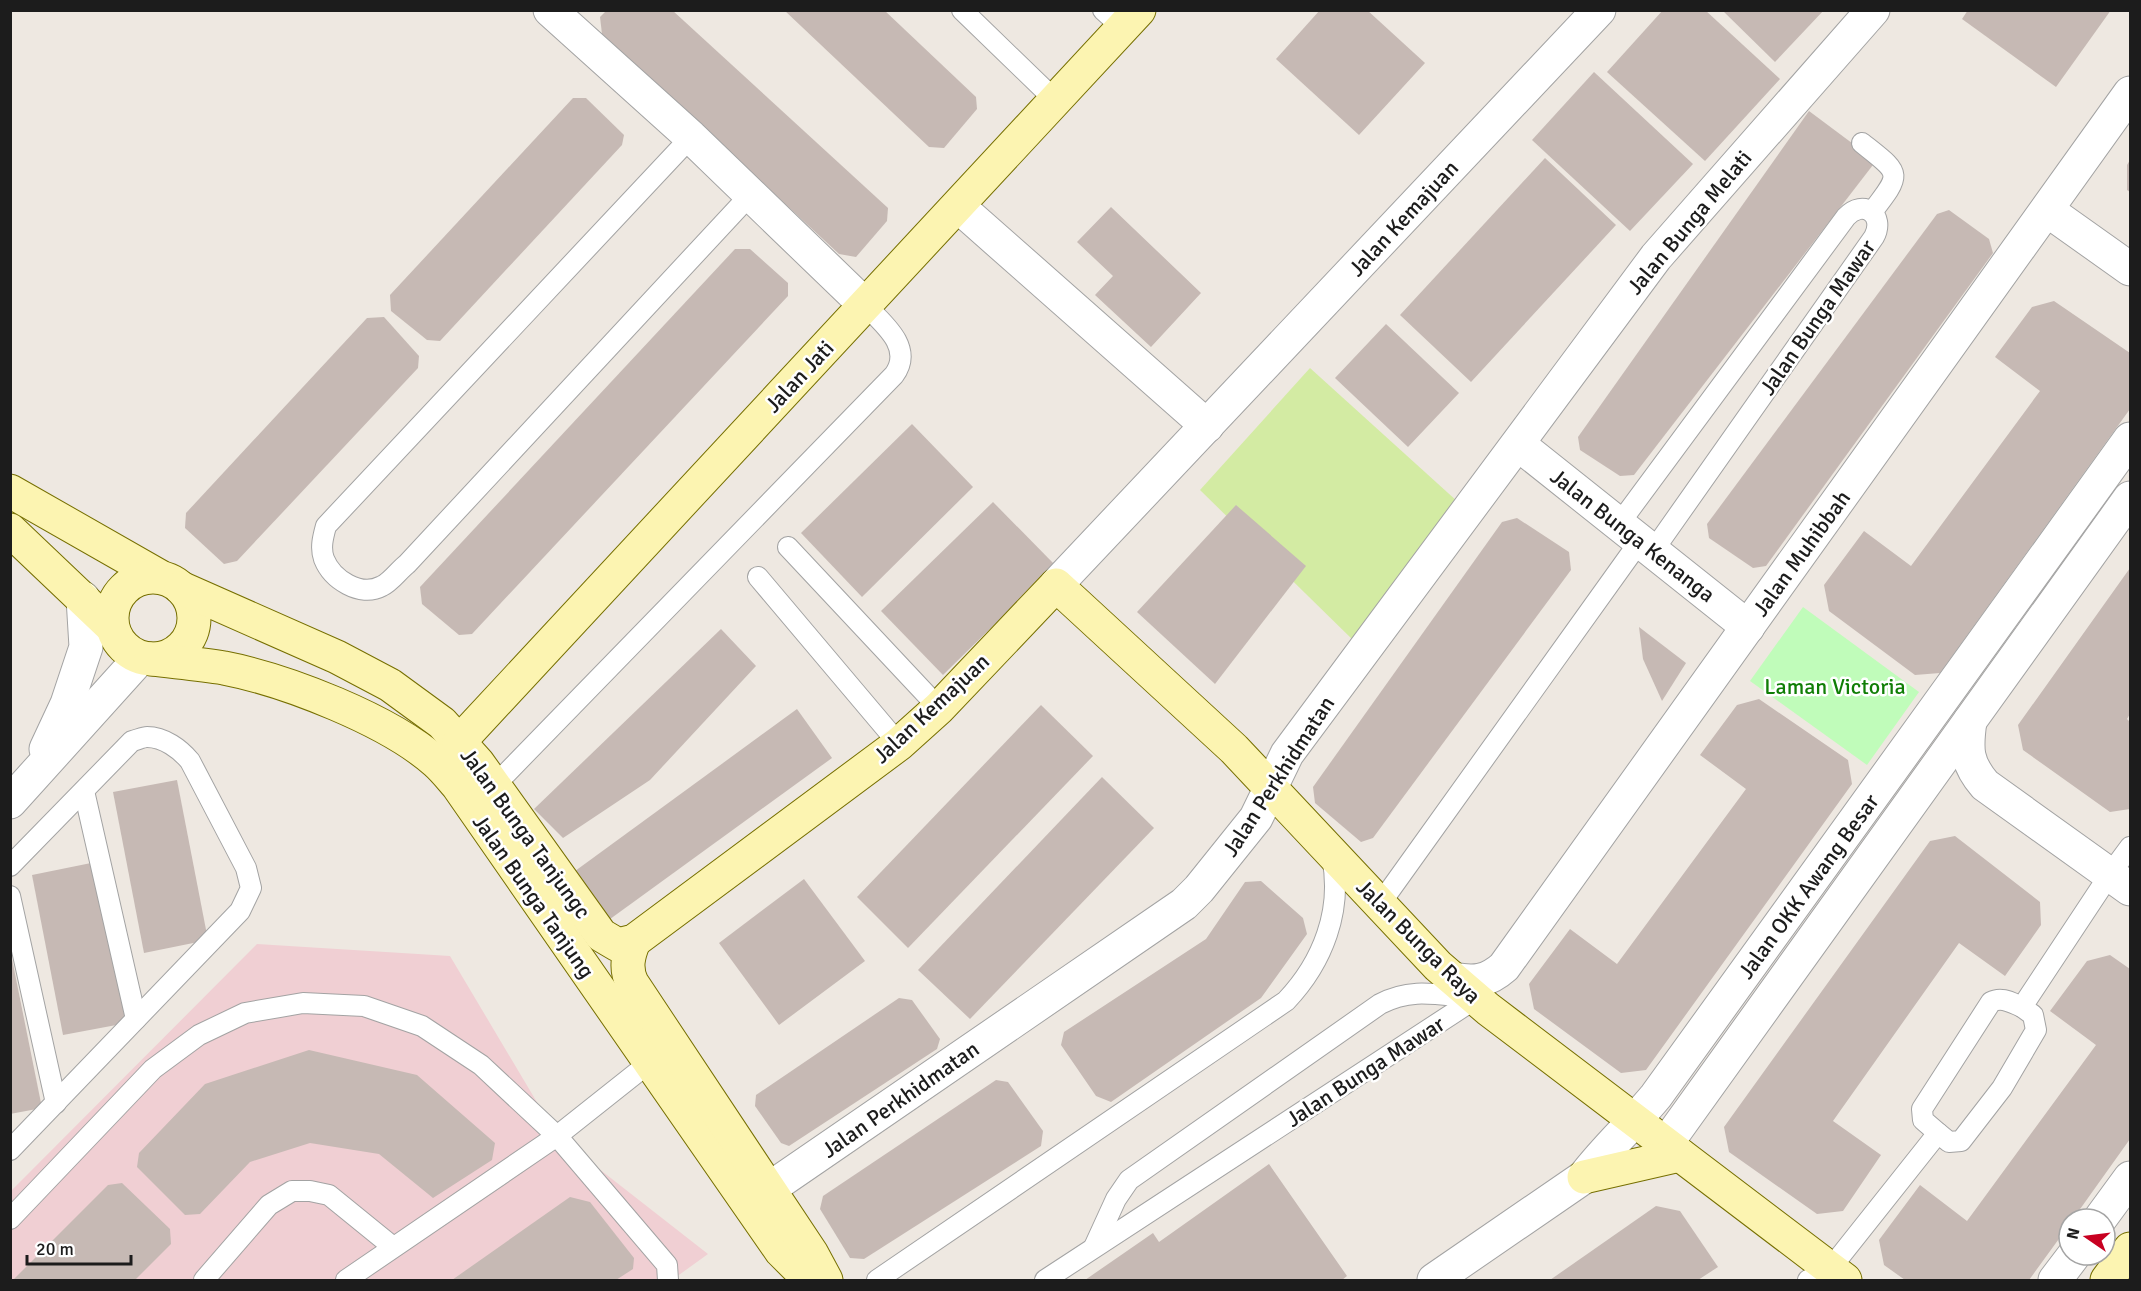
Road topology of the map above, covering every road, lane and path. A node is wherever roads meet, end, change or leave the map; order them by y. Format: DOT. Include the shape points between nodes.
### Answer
graph roads {
  1 [pos="550,10"];
  2 [pos="962,10"];
  3 [pos="1599,10"];
  4 [pos="1873,10"];
  5 [pos="1122,16"];
  6 [pos="2130,93"];
  7 [pos="1056,100"];
  8 [pos="691,137"];
  9 [pos="1862,143"];
  10 [pos="751,194"];
  11 [pos="958,206"];
  12 [pos="2047,210"];
  13 [pos="1872,212"];
  14 [pos="2130,269"];
  15 [pos="865,305"];
  16 [pos="1207,426"];
  17 [pos="2130,440"];
  18 [pos="1518,444"];
  19 [pos="10,490"];
  20 [pos="2130,498"];
  21 [pos="10,530"];
  22 [pos="1638,539"];
  23 [pos="788,547"];
  24 [pos="758,577"];
  25 [pos="170,582"];
  26 [pos="1056,585"];
  27 [pos="83,598"];
  28 [pos="112,627"];
  29 [pos="1748,627"];
  30 [pos="146,658"];
  31 [pos="939,708"];
  32 [pos="1970,720"];
  33 [pos="459,742"];
  34 [pos="899,744"];
  35 [pos="494,786"];
  36 [pos="1271,787"];
  37 [pos="21,791"];
  38 [pos="84,791"];
  39 [pos="2130,847"];
  40 [pos="1331,852"];
  41 [pos="10,866"];
  42 [pos="2120,881"];
  43 [pos="10,896"];
  44 [pos="1380,904"];
  45 [pos="626,943"];
  46 [pos="1464,989"];
  47 [pos="2022,1007"];
  48 [pos="136,1019"];
  49 [pos="649,1062"];
  50 [pos="56,1103"];
  51 [pos="1635,1121"];
  52 [pos="1938,1133"];
  53 [pos="557,1136"];
  54 [pos="10,1150"];
  55 [pos="1673,1150"];
  56 [pos="1584,1177"];
  57 [pos="2130,1178"];
  58 [pos="769,1189"];
  59 [pos="2109,1207"];
  60 [pos="10,1219"];
  61 [pos="1094,1247"];
  62 [pos="393,1248"];
  63 [pos="2130,1249"];
  64 [pos="2065,1267"];
  65 [pos="1828,1277"];
  66 [pos="204,1281"];
  67 [pos="346,1281"];
  68 [pos="668,1281"];
  69 [pos="810,1281"];
  70 [pos="826,1281"];
  71 [pos="877,1281"];
  72 [pos="1045,1281"];
  73 [pos="1434,1281"];
  74 [pos="2055,1281"];
  75 [pos="2107,1281"];
  1 -- 8 [label="street"];
  2 -- 7 [label="lane"];
  3 -- 16 [label="street, Jalan Kemajuan"];
  4 -- 18 [label="street, Jalan Bunga Melati" via="1656,257"];
  5 -- 7 [label="main road, Jalan Jati"];
  6 -- 12 [label="street, Jalan Muhibbah"];
  7 -- 11 [label="main road, Jalan Jati"];
  8 -- 10 [label="street"];
  8 -- 10 [label="lane" via="326,526 322,541 324,558 338,579 357,589 382,586"];
  9 -- 13 [label="lane" via="1889,164 1895,178"];
  10 -- 15 [label="street"];
  11 -- 15 [label="main road, Jalan Jati"];
  11 -- 16 [label="street"];
  12 -- 14 [label="street"];
  12 -- 29 [label="street, Jalan Muhibbah"];
  13 -- 22 [label="lane, Jalan Bunga Mawar" via="1878,225 1874,237"];
  13 -- 22 [label="lane, Jalan Bunga Mawar" via="1860,208 1846,217"];
  15 -- 33 [label="main road, Jalan Jati"];
  15 -- 35 [label="lane" via="886,325 900,350 900,368"];
  16 -- 26 [label="street, Jalan Kemajuan"];
  17 -- 51 [label="street, Jalan OKK Awang Besar"];
  18 -- 22 [label="street, Jalan Bunga Kenanga"];
  18 -- 36 [label="street, Jalan Perkhidmatan" via="1287,754"];
  19 -- 25 [label="main road"];
  20 -- 32 [label="street, Jalan OKK Awang Besar"];
  21 -- 27 [label="main road"];
  22 -- 29 [label="street, Jalan Bunga Kenanga"];
  22 -- 44 [label="lane, Jalan Bunga Mawar"];
  23 -- 31 [label="lane"];
  24 -- 34 [label="lane"];
  25 -- 28 [label="main road" via="146,576 133,581 115,601"];
  25 -- 30 [label="main road" via="189,597 194,622 191,634 175,653 164,658"];
  25 -- 33 [label="main road, Jalan Bunga Tanjungc" via="390,685 442,723"];
  26 -- 31 [label="main road, Jalan Kemajuan"];
  26 -- 36 [label="main road, Jalan Bunga Raya" via="1234,748"];
  27 -- 28 [label="main road"];
  27 -- 37 [label="street" via="86,647 67,704"];
  28 -- 30 [label="main road" via="128,651"];
  29 -- 46 [label="street, Jalan Muhibbah" via="1504,967 1494,976"];
  30 -- 37 [label="street"];
  30 -- 49 [label="main road, Jalan Bunga Tanjung" via="224,668 274,681 391,731 436,762 458,786"];
  31 -- 34 [label="main road, Jalan Kemajuan"];
  32 -- 42 [label="street" via="1968,759 1975,774"];
  32 -- 55 [label="street, Jalan OKK Awang Besar"];
  33 -- 35 [label="main road, Jalan Bunga Tanjungc"];
  34 -- 45 [label="main road, Jalan Kemajuan"];
  35 -- 45 [label="main road, Jalan Bunga Tanjungc" via="602,935"];
  36 -- 40 [label="main road, Jalan Bunga Raya"];
  36 -- 58 [label="street, Jalan Perkhidmatan" via="1248,830 1184,904"];
  38 -- 41 [label="lane"];
  38 -- 48 [label="lane"];
  38 -- 48 [label="lane" via="132,741 148,737 181,750 246,868 251,888 240,911"];
  39 -- 42 [label="lane"];
  40 -- 44 [label="main road, Jalan Bunga Raya"];
  40 -- 71 [label="lane" via="1336,875 1333,919 1325,943 1286,1001"];
  42 -- 47 [label="lane"];
  43 -- 50 [label="lane"];
  44 -- 46 [label="main road, Jalan Bunga Raya"];
  45 -- 58 [label="main road, Jalan Bunga Tanjung" via="632,983"];
  46 -- 51 [label="main road, Jalan Bunga Raya"];
  46 -- 61 [label="lane, Jalan Bunga Mawar" via="1150,1214"];
  46 -- 61 [label="lane, Jalan Bunga Mawar" via="1405,994 1380,1004 1130,1180 1116,1198"];
  47 -- 52 [label="lane" via="2033,1015 2036,1030 2002,1088 1961,1141 1949,1142"];
  47 -- 52 [label="lane" via="2004,1000 1991,1002 1922,1109 1923,1120"];
  48 -- 50 [label="lane"];
  49 -- 53 [label="lane"];
  49 -- 69 [label="main road, Jalan Bunga Tanjung" via="781,1251"];
  50 -- 54 [label="lane"];
  51 -- 55 [label="main road, Jalan Bunga Raya"];
  51 -- 56 [label="street, Jalan OKK Awang Besar"];
  52 -- 65 [label="lane"];
  53 -- 60 [label="lane" via="481,1065 422,1026 364,1006 303,1003 245,1013 199,1035 153,1069"];
  53 -- 62 [label="lane"];
  53 -- 68 [label="lane" via="667,1265"];
  55 -- 56 [label="main road"];
  55 -- 65 [label="main road, Jalan Bunga Raya"];
  56 -- 73 [label="street, Jalan OKK Awang Besar"];
  57 -- 59 [label="street"];
  58 -- 70 [label="main road, Jalan Bunga Tanjung"];
  61 -- 72 [label="lane, Jalan Bunga Mawar"];
  62 -- 66 [label="lane" via="329,1195 292,1191 269,1205"];
  62 -- 67 [label="lane"];
  63 -- 75 [label="main road"];
  64 -- 74 [label="street"];
}
